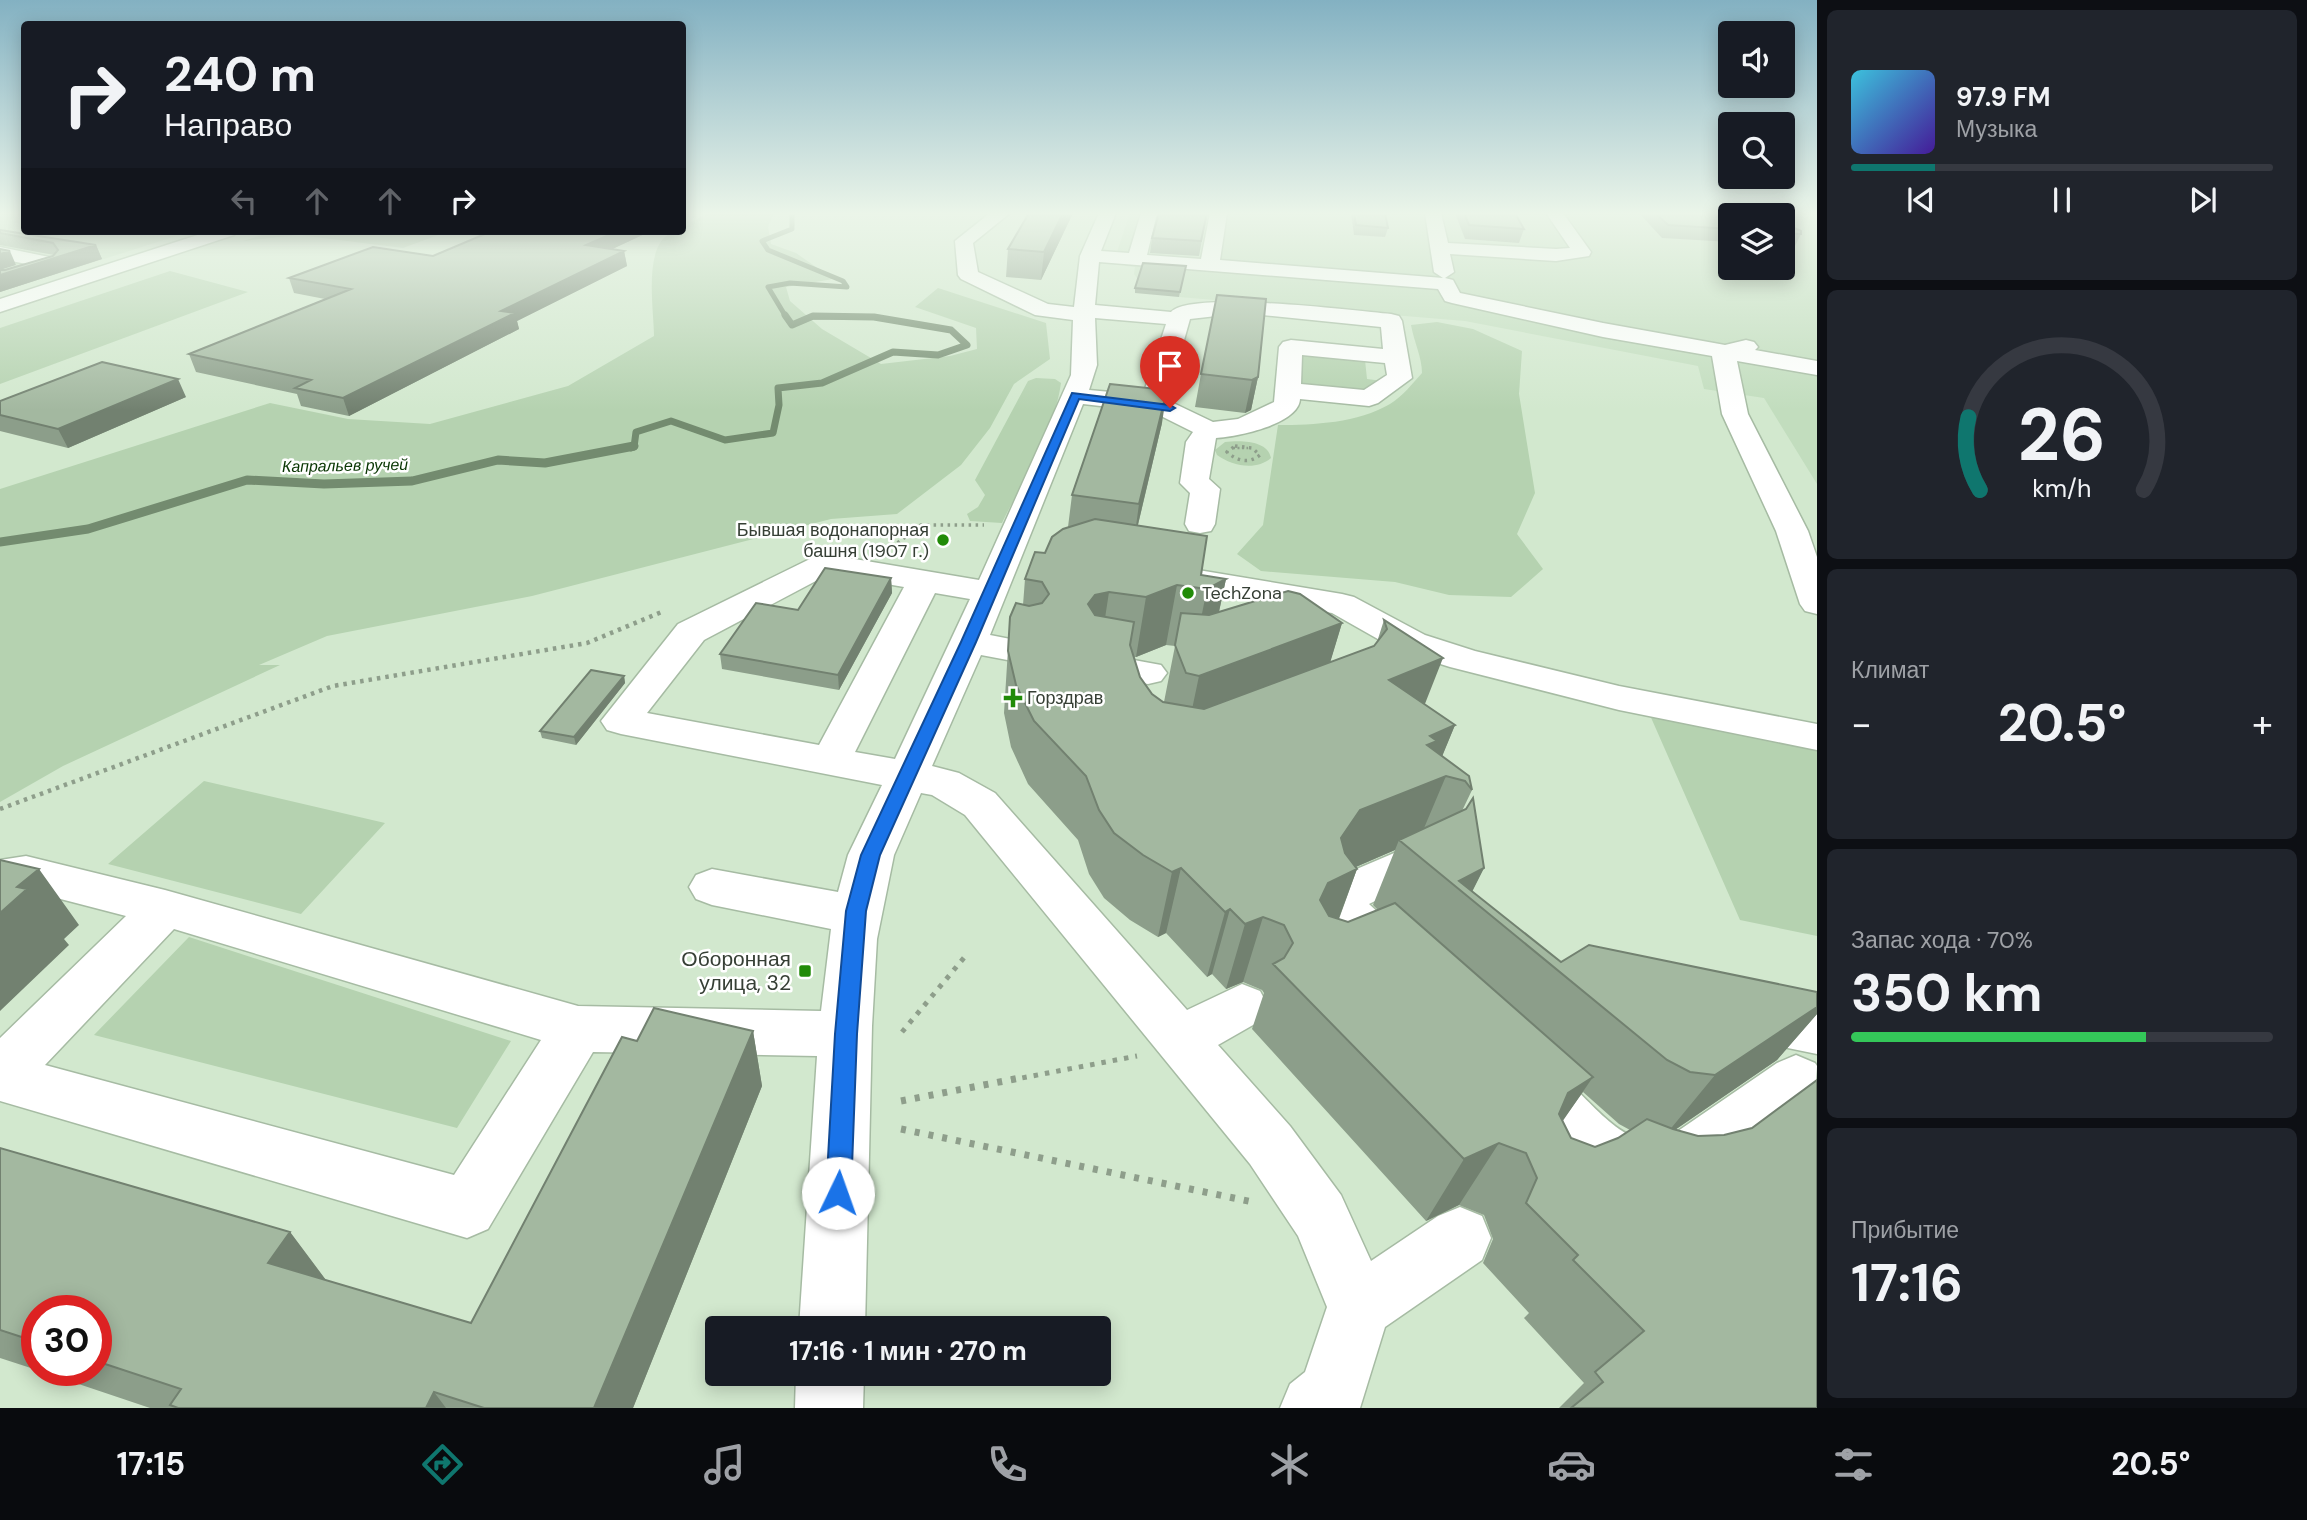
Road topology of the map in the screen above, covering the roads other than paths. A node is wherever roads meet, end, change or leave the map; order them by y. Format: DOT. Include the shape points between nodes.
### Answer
graph roads {
  1 [pos="83,279"];
  2 [pos="976,279"];
  3 [pos="1088,279"];
  4 [pos="1380,279"];
  5 [pos="1445,279"];
  6 [pos="1446,284"];
  7 [pos="0,306"];
  8 [pos="1084,313"];
  9 [pos="1179,318"];
  10 [pos="1817,351"];
  11 [pos="1723,352"];
  12 [pos="1396,357"];
  13 [pos="1817,368"];
  14 [pos="1289,390"];
  15 [pos="1075,396"];
  16 [pos="1153,404"];
  17 [pos="1208,430"];
  18 [pos="1200,524"];
  19 [pos="1141,571"];
  20 [pos="923,581"];
  21 [pos="990,592"];
  22 [pos="1817,604"];
  23 [pos="969,642"];
  24 [pos="1023,652"];
  25 [pos="1101,665"];
  26 [pos="1155,680"];
  27 [pos="1817,737"];
  28 [pos="831,760"];
  29 [pos="908,776"];
  30 [pos="1420,859"];
  31 [pos="0,877"];
  32 [pos="712,887"];
  33 [pos="164,908"];
  34 [pos="856,911"];
  35 [pos="1424,986"];
  36 [pos="1242,1006"];
  37 [pos="1708,1011"];
  38 [pos="578,1029"];
  39 [pos="1817,1031"];
  40 [pos="846,1034"];
  41 [pos="1183,1043"];
  42 [pos="1496,1051"];
  43 [pos="0,1076"];
  44 [pos="1796,1080"];
  45 [pos="1460,1238"];
  46 [pos="1359,1307"];
  47 [pos="833,1316"];
  48 [pos="830,1386"];
  49 [pos="829,1408"];
  50 [pos="1314,1408"];
  1 -- 7 [label="street"];
  2 -- 8 [label="street" via="1043,310"];
  3 -- 8 [label="street"];
  4 -- 6 [label="street"];
  5 -- 6 [label="street"];
  6 -- 11 [label="street" via="1452,297"];
  8 -- 9 [label="street"];
  8 -- 15 [label="street" via="1085,365"];
  9 -- 12 [label="street" via="1181,313 1243,307 1391,321"];
  9 -- 16 [label="street"];
  10 -- 11 [label="street" via="1756,344"];
  11 -- 13 [label="street"];
  11 -- 22 [label="street" via="1735,414 1792,531"];
  12 -- 14 [label="street" via="1400,378 1369,398"];
  12 -- 14 [label="street" via="1291,347"];
  14 -- 17 [label="street" via="1281,411 1231,428"];
  15 -- 16 [label="street"];
  15 -- 21 [label="street" via="1022,553"];
  16 -- 17 [label="street" via="1170,408"];
  17 -- 18 [label="street" via="1200,442 1194,482 1205,489"];
  19 -- 27 [label="street" via="1342,604 1412,643 1463,659 1619,698"];
  20 -- 21 [label="street"];
  20 -- 28 [label="street"];
  20 -- 28 [label="street" via="825,565 691,632 621,721"];
  21 -- 23 [label="street"];
  23 -- 24 [label="street"];
  23 -- 29 [label="street"];
  25 -- 26 [label="street"];
  28 -- 29 [label="street"];
  29 -- 34 [label="street" via="871,855"];
  29 -- 41 [label="street" via="944,783 981,804"];
  30 -- 35 [label="street" via="1354,890 1345,902 1355,948"];
  31 -- 33 [label="street" via="26,873"];
  32 -- 34 [label="street" via="824,910"];
  33 -- 38 [label="street"];
  33 -- 43 [label="street"];
  34 -- 40 [label="street"];
  36 -- 41 [label="street"];
  37 -- 39 [label="street"];
  38 -- 40 [label="street"];
  38 -- 43 [label="street" via="467,1209"];
  40 -- 47 [label="street"];
  41 -- 46 [label="street" via="1270,1145 1320,1216"];
  42 -- 44 [label="street" via="1577,1158 1652,1171 1674,1168"];
  45 -- 46 [label="street"];
  46 -- 50 [label="street" via="1332,1394"];
  48 -- 49 [label="street"];
}
